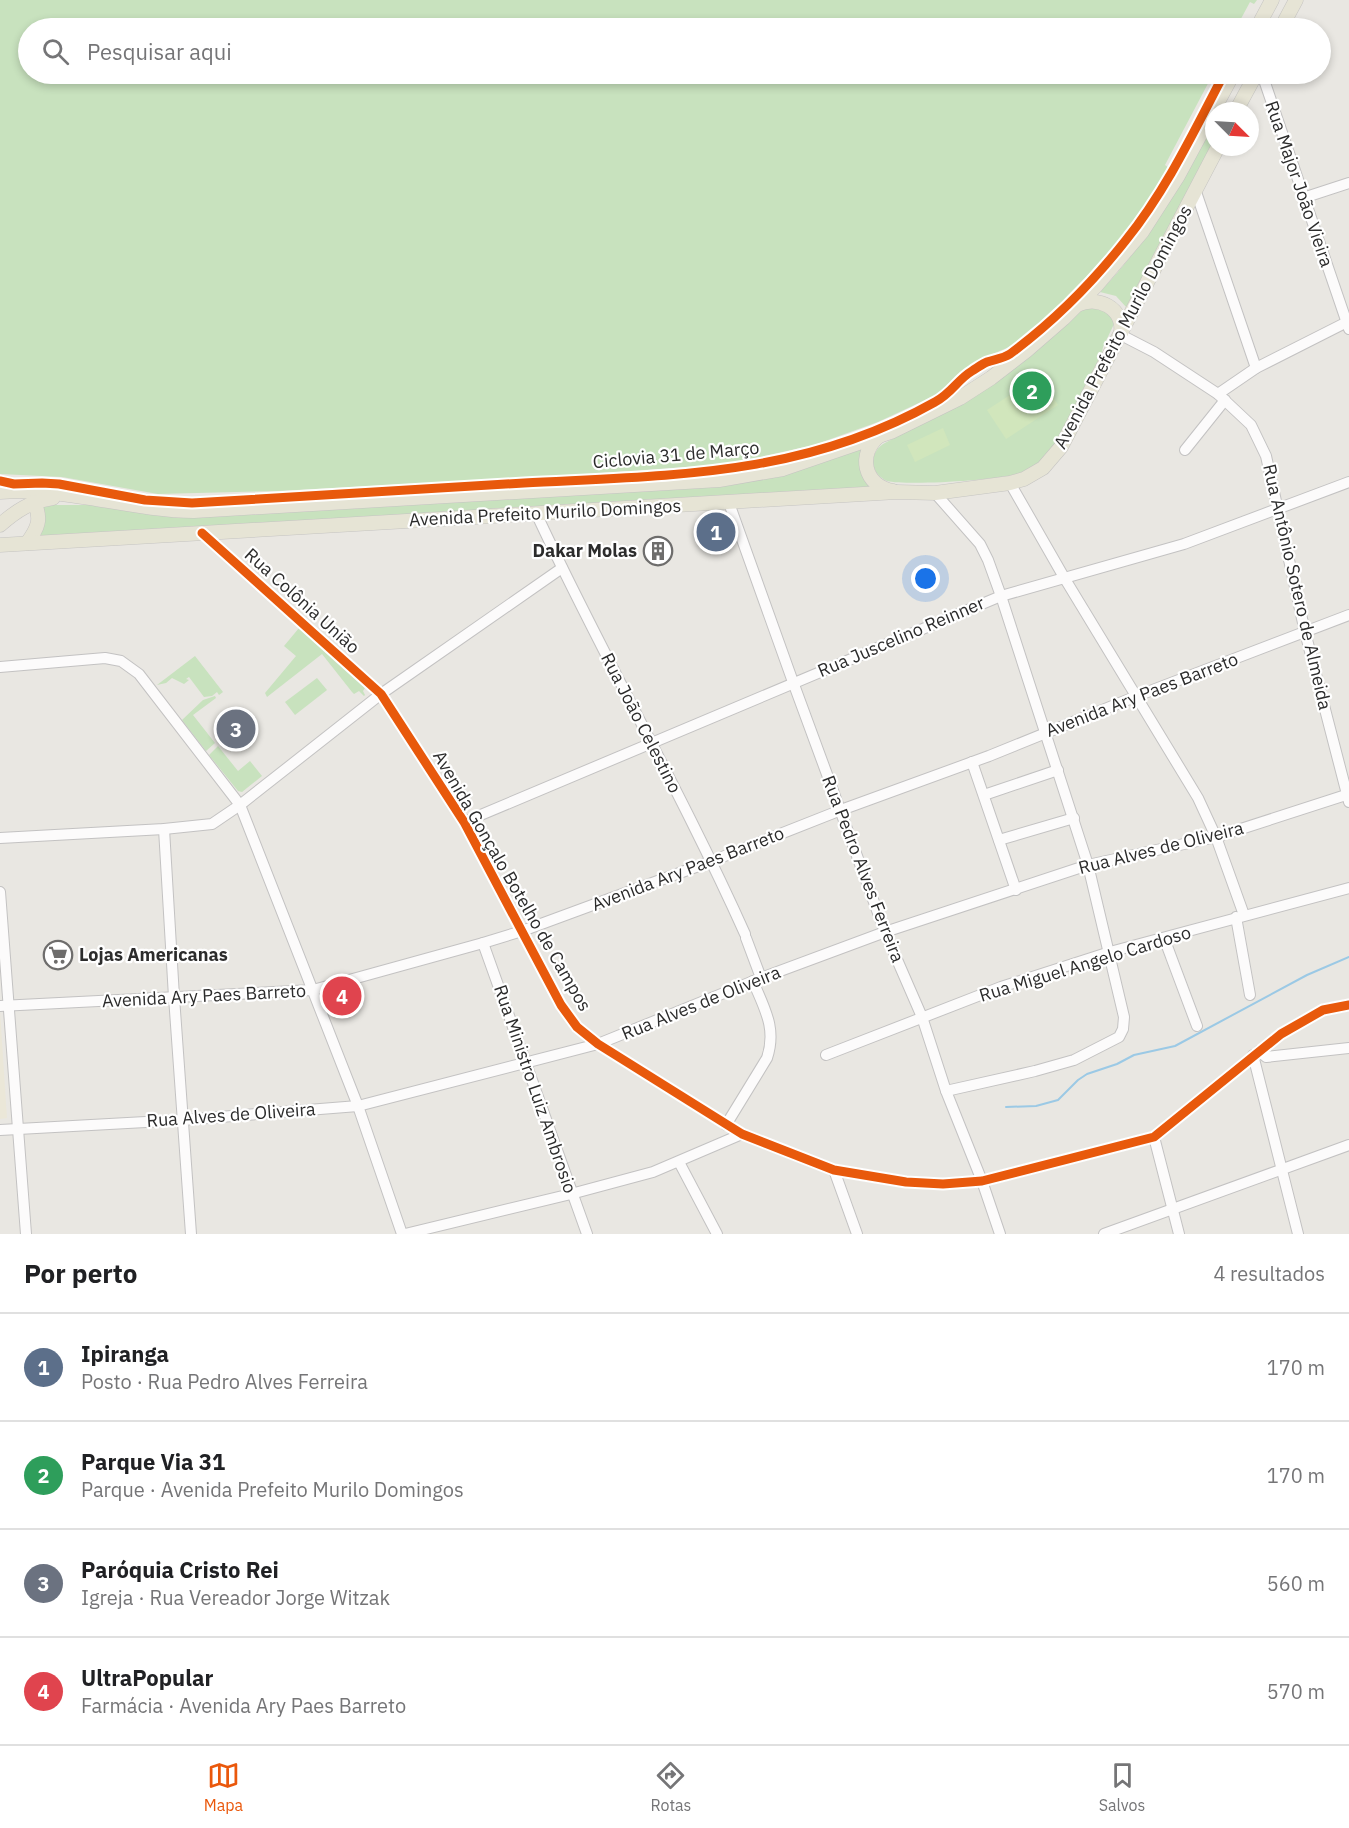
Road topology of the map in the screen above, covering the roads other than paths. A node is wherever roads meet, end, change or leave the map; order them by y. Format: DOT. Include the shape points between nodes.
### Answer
graph roads {
  1 [pos="1272,0"];
  2 [pos="1296,0"];
  3 [pos="1262,18"];
  4 [pos="1286,18"];
  5 [pos="1227,84"];
  6 [pos="1251,84"];
  7 [pos="1265,84"];
  8 [pos="1241,102"];
  9 [pos="1213,156"];
  10 [pos="1349,183"];
  11 [pos="1195,189"];
  12 [pos="1303,198"];
  13 [pos="1077,305"];
  14 [pos="1348,324"];
  15 [pos="1120,335"];
  16 [pos="1256,369"];
  17 [pos="1222,397"];
  18 [pos="881,435"];
  19 [pos="1185,450"];
  20 [pos="1349,482"];
  21 [pos="1010,483"];
  22 [pos="0,492"];
  23 [pos="897,492"];
  24 [pos="936,493"];
  25 [pos="70,495"];
  26 [pos="34,502"];
  27 [pos="729,502"];
  28 [pos="1278,510"];
  29 [pos="536,513"];
  30 [pos="0,525"];
  31 [pos="229,531"];
  32 [pos="202,533"];
  33 [pos="27,543"];
  34 [pos="0,544"];
  35 [pos="224,553"];
  36 [pos="562,568"];
  37 [pos="1065,579"];
  38 [pos="1001,596"];
  39 [pos="1349,615"];
  40 [pos="1305,632"];
  41 [pos="0,667"];
  42 [pos="793,682"];
  43 [pos="381,694"];
  44 [pos="1137,696"];
  45 [pos="1044,733"];
  46 [pos="651,744"];
  47 [pos="972,762"];
  48 [pos="1058,770"];
  49 [pos="984,795"];
  50 [pos="1348,797"];
  51 [pos="240,805"];
  52 [pos="841,810"];
  53 [pos="1074,818"];
  54 [pos="464,822"];
  55 [pos="164,829"];
  56 [pos="1216,837"];
  57 [pos="0,838"];
  58 [pos="999,840"];
  59 [pos="712,861"];
  60 [pos="1088,865"];
  61 [pos="1349,888"];
  62 [pos="1016,890"];
  63 [pos="0,891"];
  64 [pos="1240,916"];
  65 [pos="522,931"];
  66 [pos="885,932"];
  67 [pos="1164,938"];
  68 [pos="483,943"];
  69 [pos="1110,952"];
  70 [pos="757,979"];
  71 [pos="313,990"];
  72 [pos="1250,996"];
  73 [pos="174,997"];
  74 [pos="1349,1005"];
  75 [pos="4,1006"];
  76 [pos="922,1017"];
  77 [pos="1197,1026"];
  78 [pos="598,1044"];
  79 [pos="1349,1048"];
  80 [pos="1256,1053"];
  81 [pos="826,1054"];
  82 [pos="526,1064"];
  83 [pos="945,1091"];
  84 [pos="358,1106"];
  85 [pos="182,1120"];
  86 [pos="726,1125"];
  87 [pos="18,1129"];
  88 [pos="0,1130"];
  89 [pos="742,1134"];
  90 [pos="1154,1137"];
  91 [pos="1349,1146"];
  92 [pos="679,1162"];
  93 [pos="1283,1169"];
  94 [pos="834,1170"];
  95 [pos="982,1180"];
  96 [pos="571,1194"];
  97 [pos="1173,1210"];
  98 [pos="852,1233"];
  99 [pos="26,1234"];
  100 [pos="191,1234"];
  101 [pos="404,1234"];
  102 [pos="587,1234"];
  103 [pos="717,1234"];
  104 [pos="1000,1234"];
  105 [pos="1104,1234"];
  106 [pos="1179,1234"];
  107 [pos="1299,1234"];
  1 -- 3 [label="main road"];
  2 -- 4 [label="main road"];
  5 -- 13 [label="main road, Avenida Prefeito Murilo Domingos" via="1162,203 1121,257"];
  6 -- 8 [label="main road"];
  7 -- 12 [label="street, Rua Major João Vieira"];
  9 -- 11 [label="main road, Avenida Prefeito Murilo Domingos"];
  10 -- 12 [label="street"];
  11 -- 15 [label="main road, Avenida Prefeito Murilo Domingos"];
  11 -- 16 [label="street"];
  12 -- 14 [label="street, Rua Major João Vieira"];
  13 -- 15 [label="main road" via="1093,301 1111,307 1121,321"];
  13 -- 18 [label="main road, Avenida Prefeito Murilo Domingos" via="991,378 927,415"];
  14 -- 16 [label="street"];
  15 -- 17 [label="street, Rua Antônio Sotero de Almeida" via="1154,352"];
  15 -- 21 [label="main road, Avenida Prefeito Murilo Domingos" via="1056,455 1036,472"];
  16 -- 17 [label="street"];
  17 -- 19 [label="street"];
  17 -- 28 [label="street, Rua Antônio Sotero de Almeida" via="1251,425 1266,456"];
  18 -- 23 [label="main road" via="868,451 867,471 879,486"];
  18 -- 25 [label="main road, Avenida Prefeito Murilo Domingos" via="783,468 719,480 194,511"];
  20 -- 28 [label="street, Rua Juscelino Reinner"];
  21 -- 24 [label="main road, Avenida Prefeito Murilo Domingos"];
  21 -- 37 [label="street"];
  22 -- 25 [label="main road, Avenida Prefeito Murilo Domingos"];
  23 -- 24 [label="main road, Avenida Prefeito Murilo Domingos"];
  23 -- 27 [label="main road, Avenida Prefeito Murilo Domingos"];
  24 -- 38 [label="street" via="980,544"];
  25 -- 26 [label="main road"];
  26 -- 30 [label="main road"];
  26 -- 33 [label="main road" via="38,527"];
  27 -- 29 [label="main road, Avenida Prefeito Murilo Domingos"];
  27 -- 42 [label="street, Rua Pedro Alves Ferreira"];
  28 -- 37 [label="street, Rua Juscelino Reinner" via="1184,544"];
  28 -- 40 [label="street, Rua Antônio Sotero de Almeida"];
  29 -- 31 [label="main road, Avenida Prefeito Murilo Domingos"];
  29 -- 36 [label="street, Rua João Celestino"];
  31 -- 32 [label="main road, Avenida Prefeito Murilo Domingos"];
  31 -- 35 [label="street, Rua Colônia União" via="222,543"];
  32 -- 33 [label="main road, Avenida Prefeito Murilo Domingos"];
  32 -- 35 [label="street, Rua Colônia União"];
  33 -- 34 [label="main road, Avenida Prefeito Murilo Domingos"];
  35 -- 43 [label="street, Rua Colônia União"];
  36 -- 43 [label="street"];
  36 -- 46 [label="street, Rua João Celestino"];
  37 -- 38 [label="street, Rua Juscelino Reinner"];
  37 -- 44 [label="street"];
  38 -- 42 [label="street, Rua Juscelino Reinner"];
  38 -- 45 [label="street"];
  39 -- 40 [label="street, Avenida Ary Paes Barreto"];
  40 -- 44 [label="street, Avenida Ary Paes Barreto"];
  40 -- 50 [label="street, Rua Antônio Sotero de Almeida"];
  41 -- 51 [label="street" via="105,658 121,661 140,674"];
  42 -- 46 [label="street, Rua Juscelino Reinner"];
  42 -- 52 [label="street, Rua Pedro Alves Ferreira"];
  43 -- 51 [label="street"];
  43 -- 54 [label="street, Avenida Gonçalo Botelho de Campos"];
  44 -- 45 [label="street, Avenida Ary Paes Barreto"];
  44 -- 56 [label="street" via="1198,798"];
  45 -- 47 [label="street, Avenida Ary Paes Barreto"];
  45 -- 48 [label="street"];
  46 -- 54 [label="street, Rua Juscelino Reinner"];
  46 -- 59 [label="street, Rua João Celestino"];
  47 -- 49 [label="street"];
  47 -- 52 [label="street, Avenida Ary Paes Barreto"];
  48 -- 49 [label="street"];
  48 -- 53 [label="street"];
  49 -- 58 [label="street"];
  50 -- 56 [label="street, Rua Alves de Oliveira"];
  51 -- 55 [label="street" via="212,824"];
  51 -- 71 [label="street"];
  52 -- 59 [label="street, Avenida Ary Paes Barreto"];
  52 -- 66 [label="street, Rua Pedro Alves Ferreira"];
  53 -- 58 [label="street"];
  53 -- 60 [label="street"];
  54 -- 65 [label="street, Avenida Gonçalo Botelho de Campos"];
  55 -- 57 [label="street"];
  55 -- 73 [label="street"];
  56 -- 60 [label="street, Rua Alves de Oliveira"];
  56 -- 64 [label="street"];
  58 -- 62 [label="street"];
  59 -- 65 [label="street, Avenida Ary Paes Barreto"];
  59 -- 70 [label="street, Rua João Celestino" via="745,936"];
  60 -- 62 [label="street, Rua Alves de Oliveira"];
  60 -- 69 [label="street"];
  61 -- 64 [label="street, Rua Miguel Angelo Cardoso"];
  62 -- 66 [label="street, Rua Alves de Oliveira"];
  63 -- 75 [label="street"];
  64 -- 67 [label="street, Rua Miguel Angelo Cardoso"];
  64 -- 72 [label="street"];
  65 -- 68 [label="street, Avenida Ary Paes Barreto"];
  65 -- 78 [label="street, Avenida Gonçalo Botelho de Campos" via="561,1005 577,1027"];
  66 -- 70 [label="street, Rua Alves de Oliveira"];
  66 -- 76 [label="street, Rua Pedro Alves Ferreira"];
  67 -- 69 [label="street, Rua Miguel Angelo Cardoso"];
  67 -- 77 [label="street"];
  68 -- 71 [label="street, Avenida Ary Paes Barreto"];
  68 -- 82 [label="street, Rua Ministro Luiz Ambrosio"];
  69 -- 76 [label="street, Rua Miguel Angelo Cardoso"];
  69 -- 83 [label="street" via="1124,1017 1119,1037 1074,1060"];
  70 -- 78 [label="street, Rua Alves de Oliveira"];
  70 -- 86 [label="street, Rua João Celestino" via="772,1033 771,1048"];
  71 -- 73 [label="street, Avenida Ary Paes Barreto"];
  71 -- 84 [label="street"];
  73 -- 75 [label="street, Avenida Ary Paes Barreto"];
  73 -- 85 [label="street"];
  74 -- 80 [label="street, Avenida Gonçalo Botelho de Campos" via="1323,1011"];
  75 -- 87 [label="street"];
  76 -- 81 [label="street, Rua Miguel Angelo Cardoso"];
  76 -- 83 [label="street, Rua Pedro Alves Ferreira"];
  78 -- 82 [label="street, Rua Alves de Oliveira"];
  78 -- 86 [label="street, Avenida Gonçalo Botelho de Campos"];
  79 -- 80 [label="street" via="1266,1057"];
  80 -- 90 [label="street, Avenida Gonçalo Botelho de Campos"];
  80 -- 93 [label="street"];
  82 -- 84 [label="street, Rua Alves de Oliveira"];
  82 -- 96 [label="street, Rua Ministro Luiz Ambrosio"];
  83 -- 95 [label="street, Rua Pedro Alves Ferreira"];
  84 -- 85 [label="street, Rua Alves de Oliveira"];
  84 -- 101 [label="street"];
  85 -- 87 [label="street, Rua Alves de Oliveira"];
  85 -- 100 [label="street"];
  86 -- 89 [label="street, Avenida Gonçalo Botelho de Campos"];
  87 -- 88 [label="street, Rua Alves de Oliveira"];
  87 -- 99 [label="street"];
  89 -- 92 [label="street"];
  89 -- 94 [label="street, Avenida Gonçalo Botelho de Campos"];
  90 -- 95 [label="street, Avenida Gonçalo Botelho de Campos"];
  90 -- 97 [label="street"];
  91 -- 93 [label="street"];
  92 -- 96 [label="street"];
  92 -- 103 [label="street"];
  93 -- 97 [label="street"];
  93 -- 107 [label="street"];
  94 -- 95 [label="street, Avenida Gonçalo Botelho de Campos" via="906,1182"];
  94 -- 98 [label="street"];
  95 -- 104 [label="street, Rua Pedro Alves Ferreira"];
  96 -- 101 [label="street"];
  96 -- 102 [label="street, Rua Ministro Luiz Ambrosio"];
  97 -- 105 [label="street"];
  97 -- 106 [label="street"];
}
